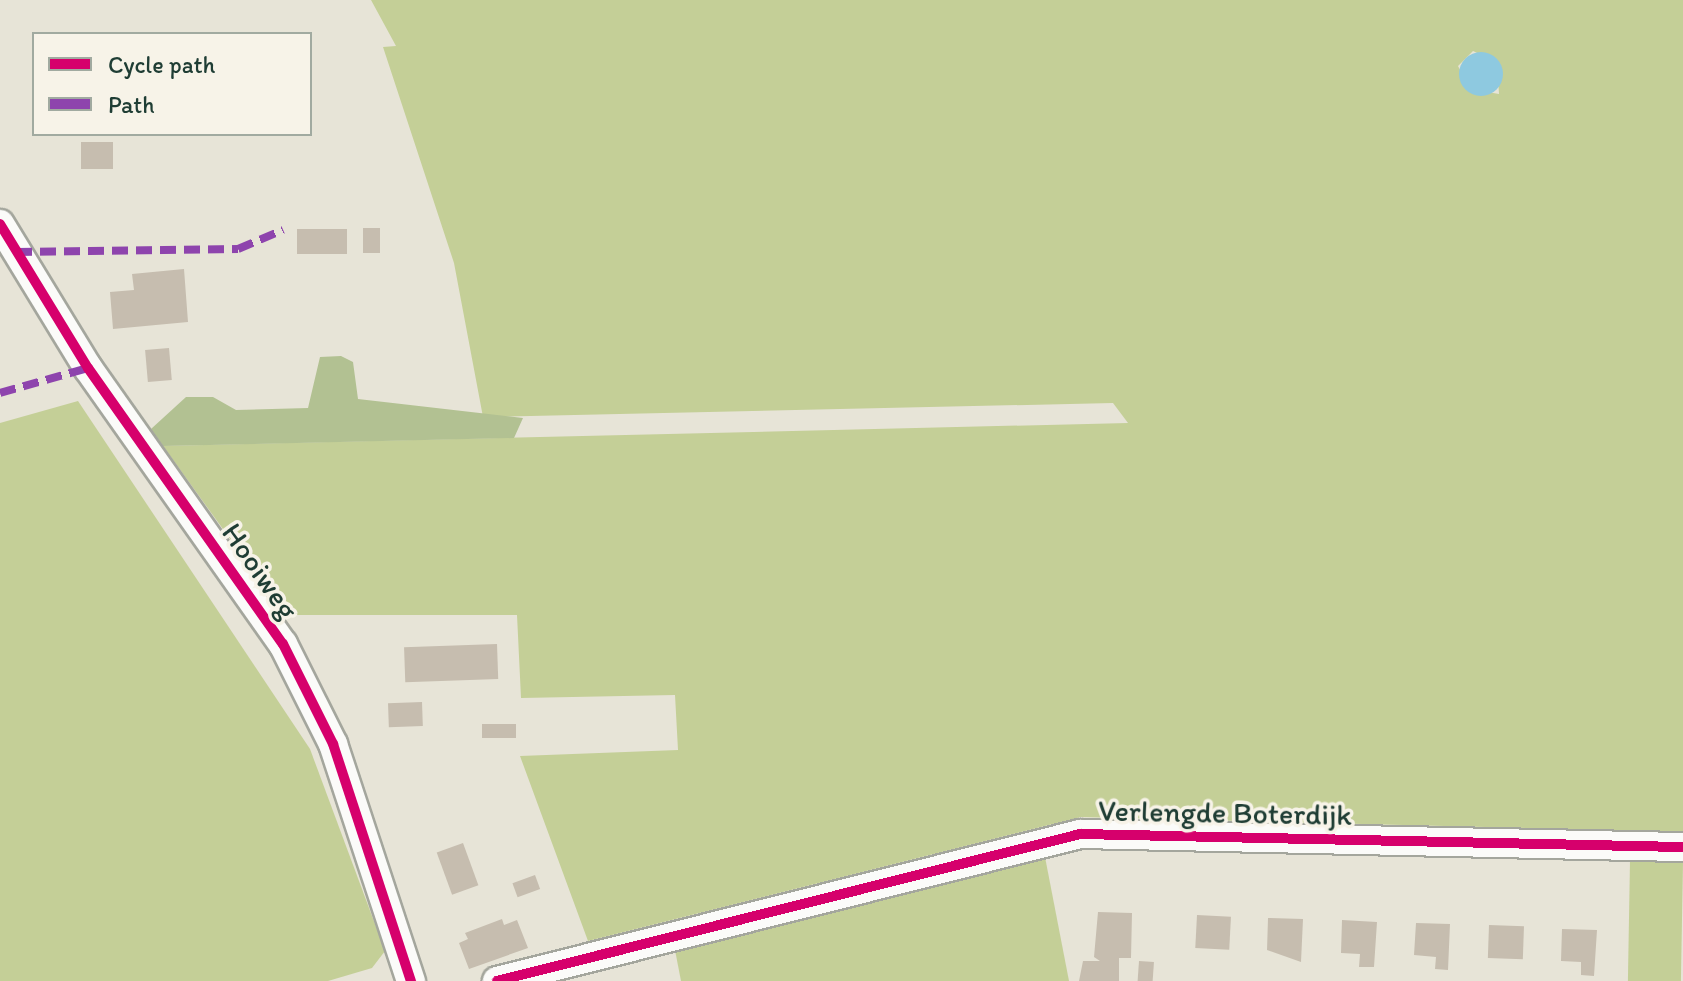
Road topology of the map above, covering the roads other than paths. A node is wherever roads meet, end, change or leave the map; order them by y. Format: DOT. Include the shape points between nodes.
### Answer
graph roads {
  1 [pos="0,224"];
  2 [pos="1683,847"];
  3 [pos="411,981"];
  4 [pos="497,981"];
  1 -- 3 [label="street, Hooiweg" via="88,368 283,644 333,744"];
  2 -- 4 [label="street, Verlengde Boterdijk" via="1080,834"];
}
